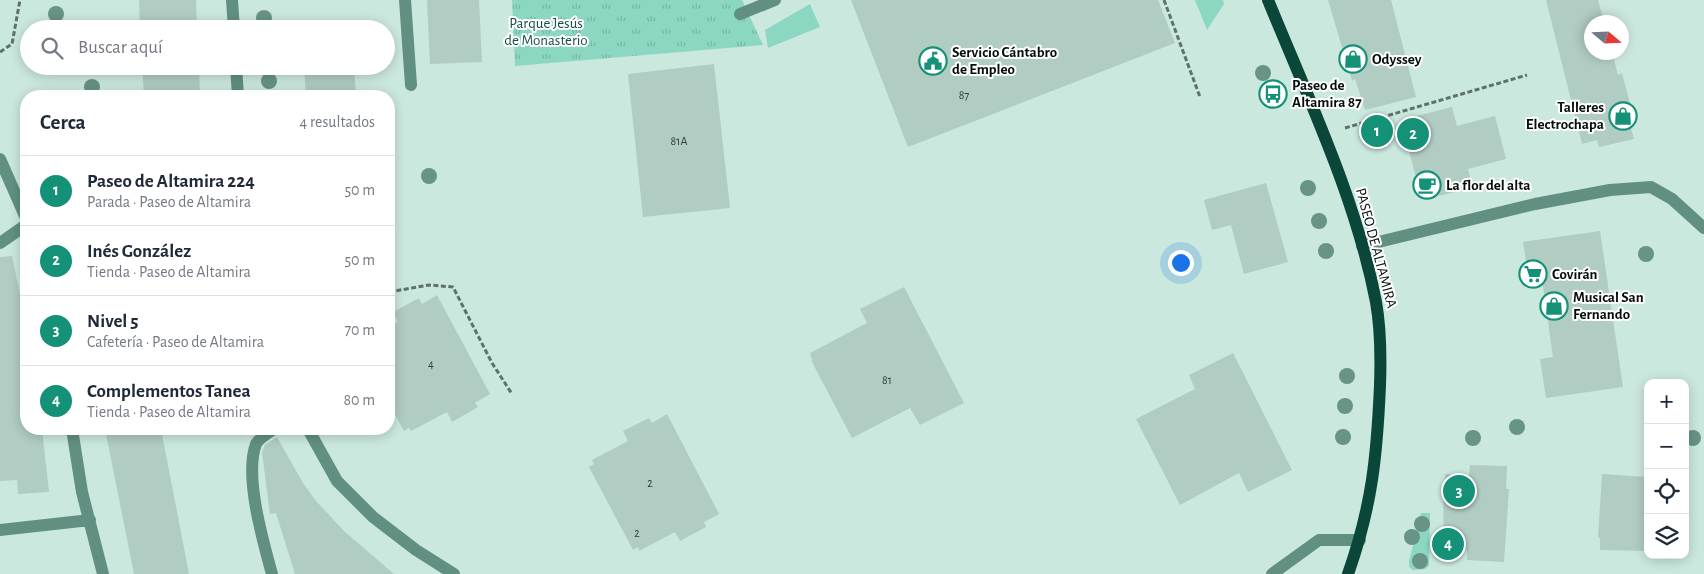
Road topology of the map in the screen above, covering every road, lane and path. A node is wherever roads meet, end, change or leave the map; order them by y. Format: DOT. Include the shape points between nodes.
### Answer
graph roads {
  1 [pos="20,0"];
  2 [pos="232,0"];
  3 [pos="405,0"];
  4 [pos="775,0"];
  5 [pos="1164,0"];
  6 [pos="1268,0"];
  7 [pos="740,14"];
  8 [pos="233,20"];
  9 [pos="0,52"];
  10 [pos="237,75"];
  11 [pos="1527,75"];
  12 [pos="411,84"];
  13 [pos="238,90"];
  14 [pos="1200,97"];
  15 [pos="1323,134"];
  16 [pos="0,159"];
  17 [pos="20,204"];
  18 [pos="1704,228"];
  19 [pos="20,229"];
  20 [pos="0,243"];
  21 [pos="1362,246"];
  22 [pos="395,291"];
  23 [pos="512,394"];
  24 [pos="73,435"];
  25 [pos="266,435"];
  26 [pos="312,435"];
  27 [pos="90,520"];
  28 [pos="0,530"];
  29 [pos="1360,540"];
  30 [pos="103,574"];
  31 [pos="272,574"];
  32 [pos="454,574"];
  33 [pos="1272,574"];
  34 [pos="1348,574"];
  1 -- 9 [label="path" via="12,44"];
  2 -- 8 [label="street"];
  3 -- 12 [label="street"];
  4 -- 7 [label="street"];
  5 -- 14 [label="path"];
  6 -- 15 [label="main road, PASEO DE ALTAMIRA"];
  10 -- 13 [label="street"];
  11 -- 15 [label="path"];
  15 -- 21 [label="main road, PASEO DE ALTAMIRA"];
  16 -- 17 [label="street"];
  18 -- 21 [label="street" via="1672,200 1651,187 1610,190 1535,204"];
  19 -- 20 [label="street"];
  21 -- 29 [label="main road, PASEO DE ALTAMIRA" via="1376,302 1382,346 1376,461"];
  22 -- 23 [label="path" via="429,286 453,287 492,364"];
  24 -- 27 [label="street"];
  25 -- 31 [label="street" via="257,442 252,464 256,510"];
  26 -- 32 [label="street" via="338,480 374,517 416,550"];
  27 -- 28 [label="street"];
  27 -- 30 [label="street"];
  29 -- 33 [label="street" via="1319,540"];
  29 -- 34 [label="main road, PASEO DE ALTAMIRA"];
}
